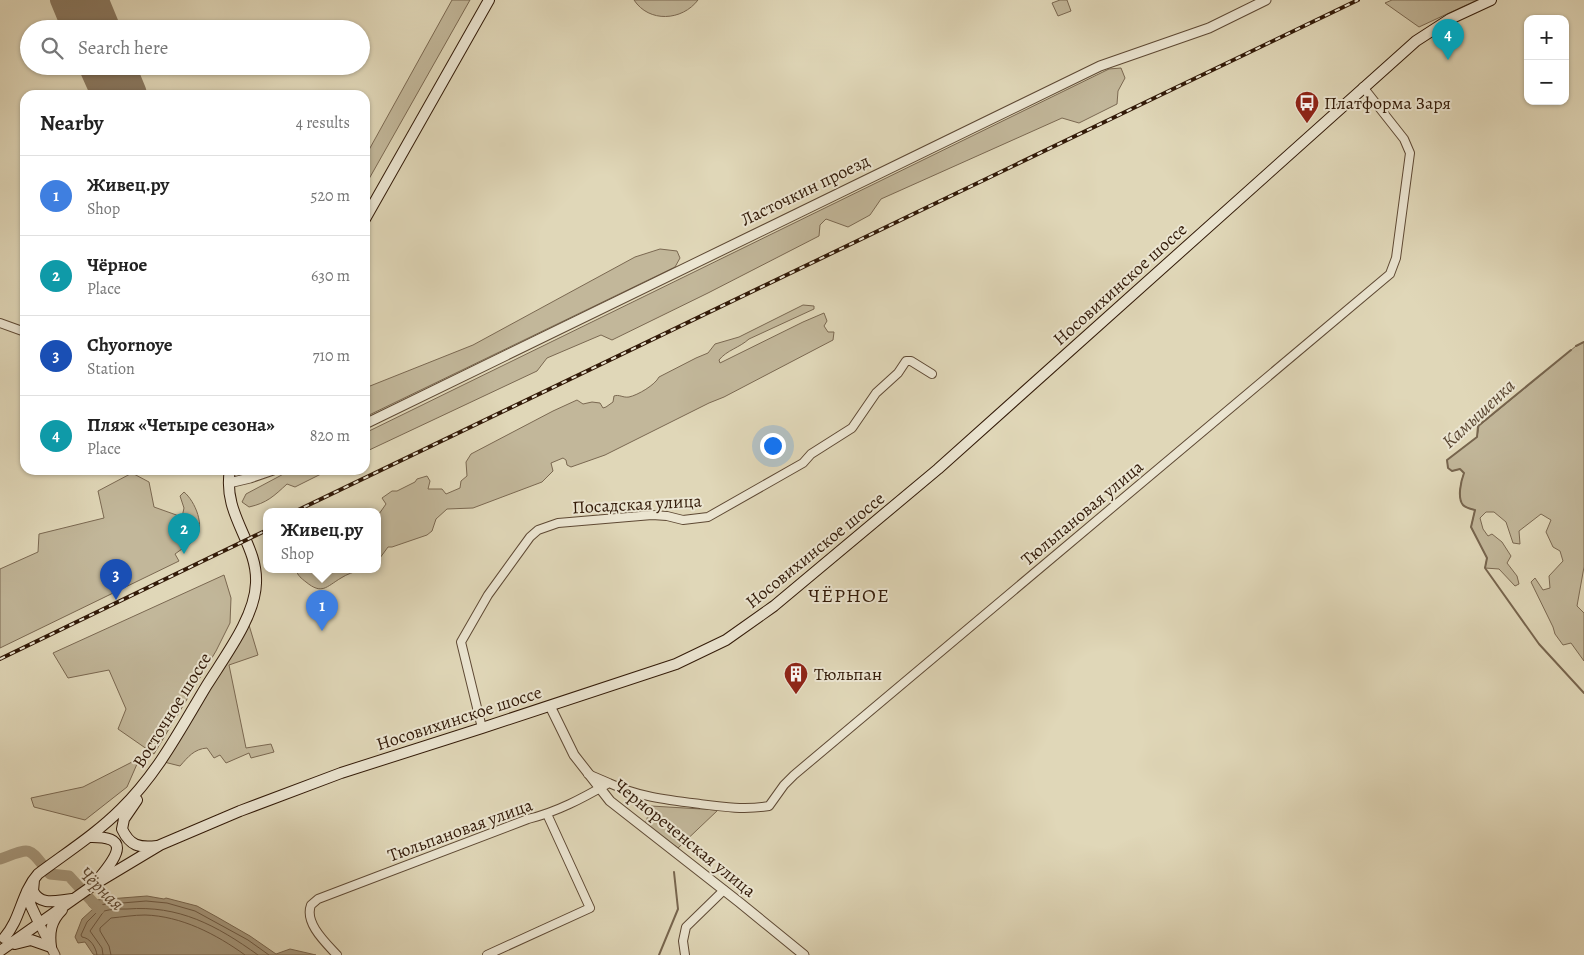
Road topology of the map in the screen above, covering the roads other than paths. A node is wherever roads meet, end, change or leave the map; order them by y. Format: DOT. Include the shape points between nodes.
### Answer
graph roads {
  1 [pos="489,0"];
  2 [pos="1266,0"];
  3 [pos="1491,0"];
  4 [pos="1363,87"];
  5 [pos="370,210"];
  6 [pos="0,323"];
  7 [pos="20,330"];
  8 [pos="932,374"];
  9 [pos="370,422"];
  10 [pos="230,475"];
  11 [pos="259,475"];
  12 [pos="229,483"];
  13 [pos="550,706"];
  14 [pos="482,728"];
  15 [pos="586,773"];
  16 [pos="152,774"];
  17 [pos="609,783"];
  18 [pos="599,789"];
  19 [pos="546,814"];
  20 [pos="89,837"];
  21 [pos="160,845"];
  22 [pos="39,873"];
  23 [pos="95,884"];
  24 [pos="724,890"];
  25 [pos="27,891"];
  26 [pos="73,899"];
  27 [pos="39,923"];
  28 [pos="3,944"];
  29 [pos="53,951"];
  30 [pos="337,955"];
  31 [pos="487,955"];
  32 [pos="685,955"];
  33 [pos="804,955"];
  1 -- 5 [label="main road"];
  2 -- 9 [label="street, Ласточкин проезд" via="1209,28 1100,66"];
  3 -- 4 [label="main road, Носовихинское шоссе" via="1458,15 1416,41"];
  4 -- 13 [label="main road, Носовихинское шоссе" via="938,469 757,619 692,657"];
  4 -- 17 [label="street, Тюльпановая улица" via="1404,139 1410,152 1396,258 1390,274 794,775 769,806 739,809 659,799 639,796"];
  6 -- 7 [label="street"];
  8 -- 14 [label="street, Посадская улица" via="911,360 906,361 876,393 852,428 811,454 803,463 708,517 683,520 652,515 558,523 538,530 488,595 461,642"];
  10 -- 12 [label="main road, Восточное шоссе"];
  11 -- 12 [label="street"];
  12 -- 16 [label="main road, Восточное шоссе" via="233,510 256,572 255,593 241,630"];
  13 -- 14 [label="main road, Носовихинское шоссе"];
  13 -- 15 [label="street, Чернореченская улица"];
  14 -- 21 [label="main road, Носовихинское шоссе" via="318,781"];
  15 -- 17 [label="street, Тюльпановая улица"];
  15 -- 18 [label="street, Чернореченская улица"];
  16 -- 20 [label="main road, Восточное шоссе" via="123,808"];
  16 -- 21 [label="main road" via="124,819 122,829 138,846"];
  17 -- 18 [label="street, Тюльпановая улица"];
  18 -- 19 [label="street, Тюльпановая улица"];
  18 -- 24 [label="street, Чернореченская улица" via="619,810"];
  19 -- 30 [label="street, Тюльпановая улица" via="318,899 311,905 309,917"];
  19 -- 31 [label="street" via="590,908"];
  20 -- 22 [label="main road, Восточное шоссе"];
  20 -- 23 [label="main road" via="110,838 117,847 115,859"];
  21 -- 23 [label="main road, Носовихинское шоссе"];
  22 -- 25 [label="main road, Восточное шоссе"];
  22 -- 26 [label="main road" via="33,882 38,898 49,902"];
  23 -- 26 [label="main road, Носовихинское шоссе"];
  24 -- 32 [label="street" via="686,927"];
  24 -- 33 [label="street, Чернореченская улица"];
  25 -- 27 [label="main road"];
  25 -- 28 [label="main road, Восточное шоссе"];
  26 -- 27 [label="main road, Носовихинское шоссе"];
  26 -- 29 [label="main road" via="53,922 50,935"];
  27 -- 28 [label="main road, Носовихинское шоссе"];
  27 -- 29 [label="street"];
  28 -- 29 [label="main road" via="30,940"];
}
